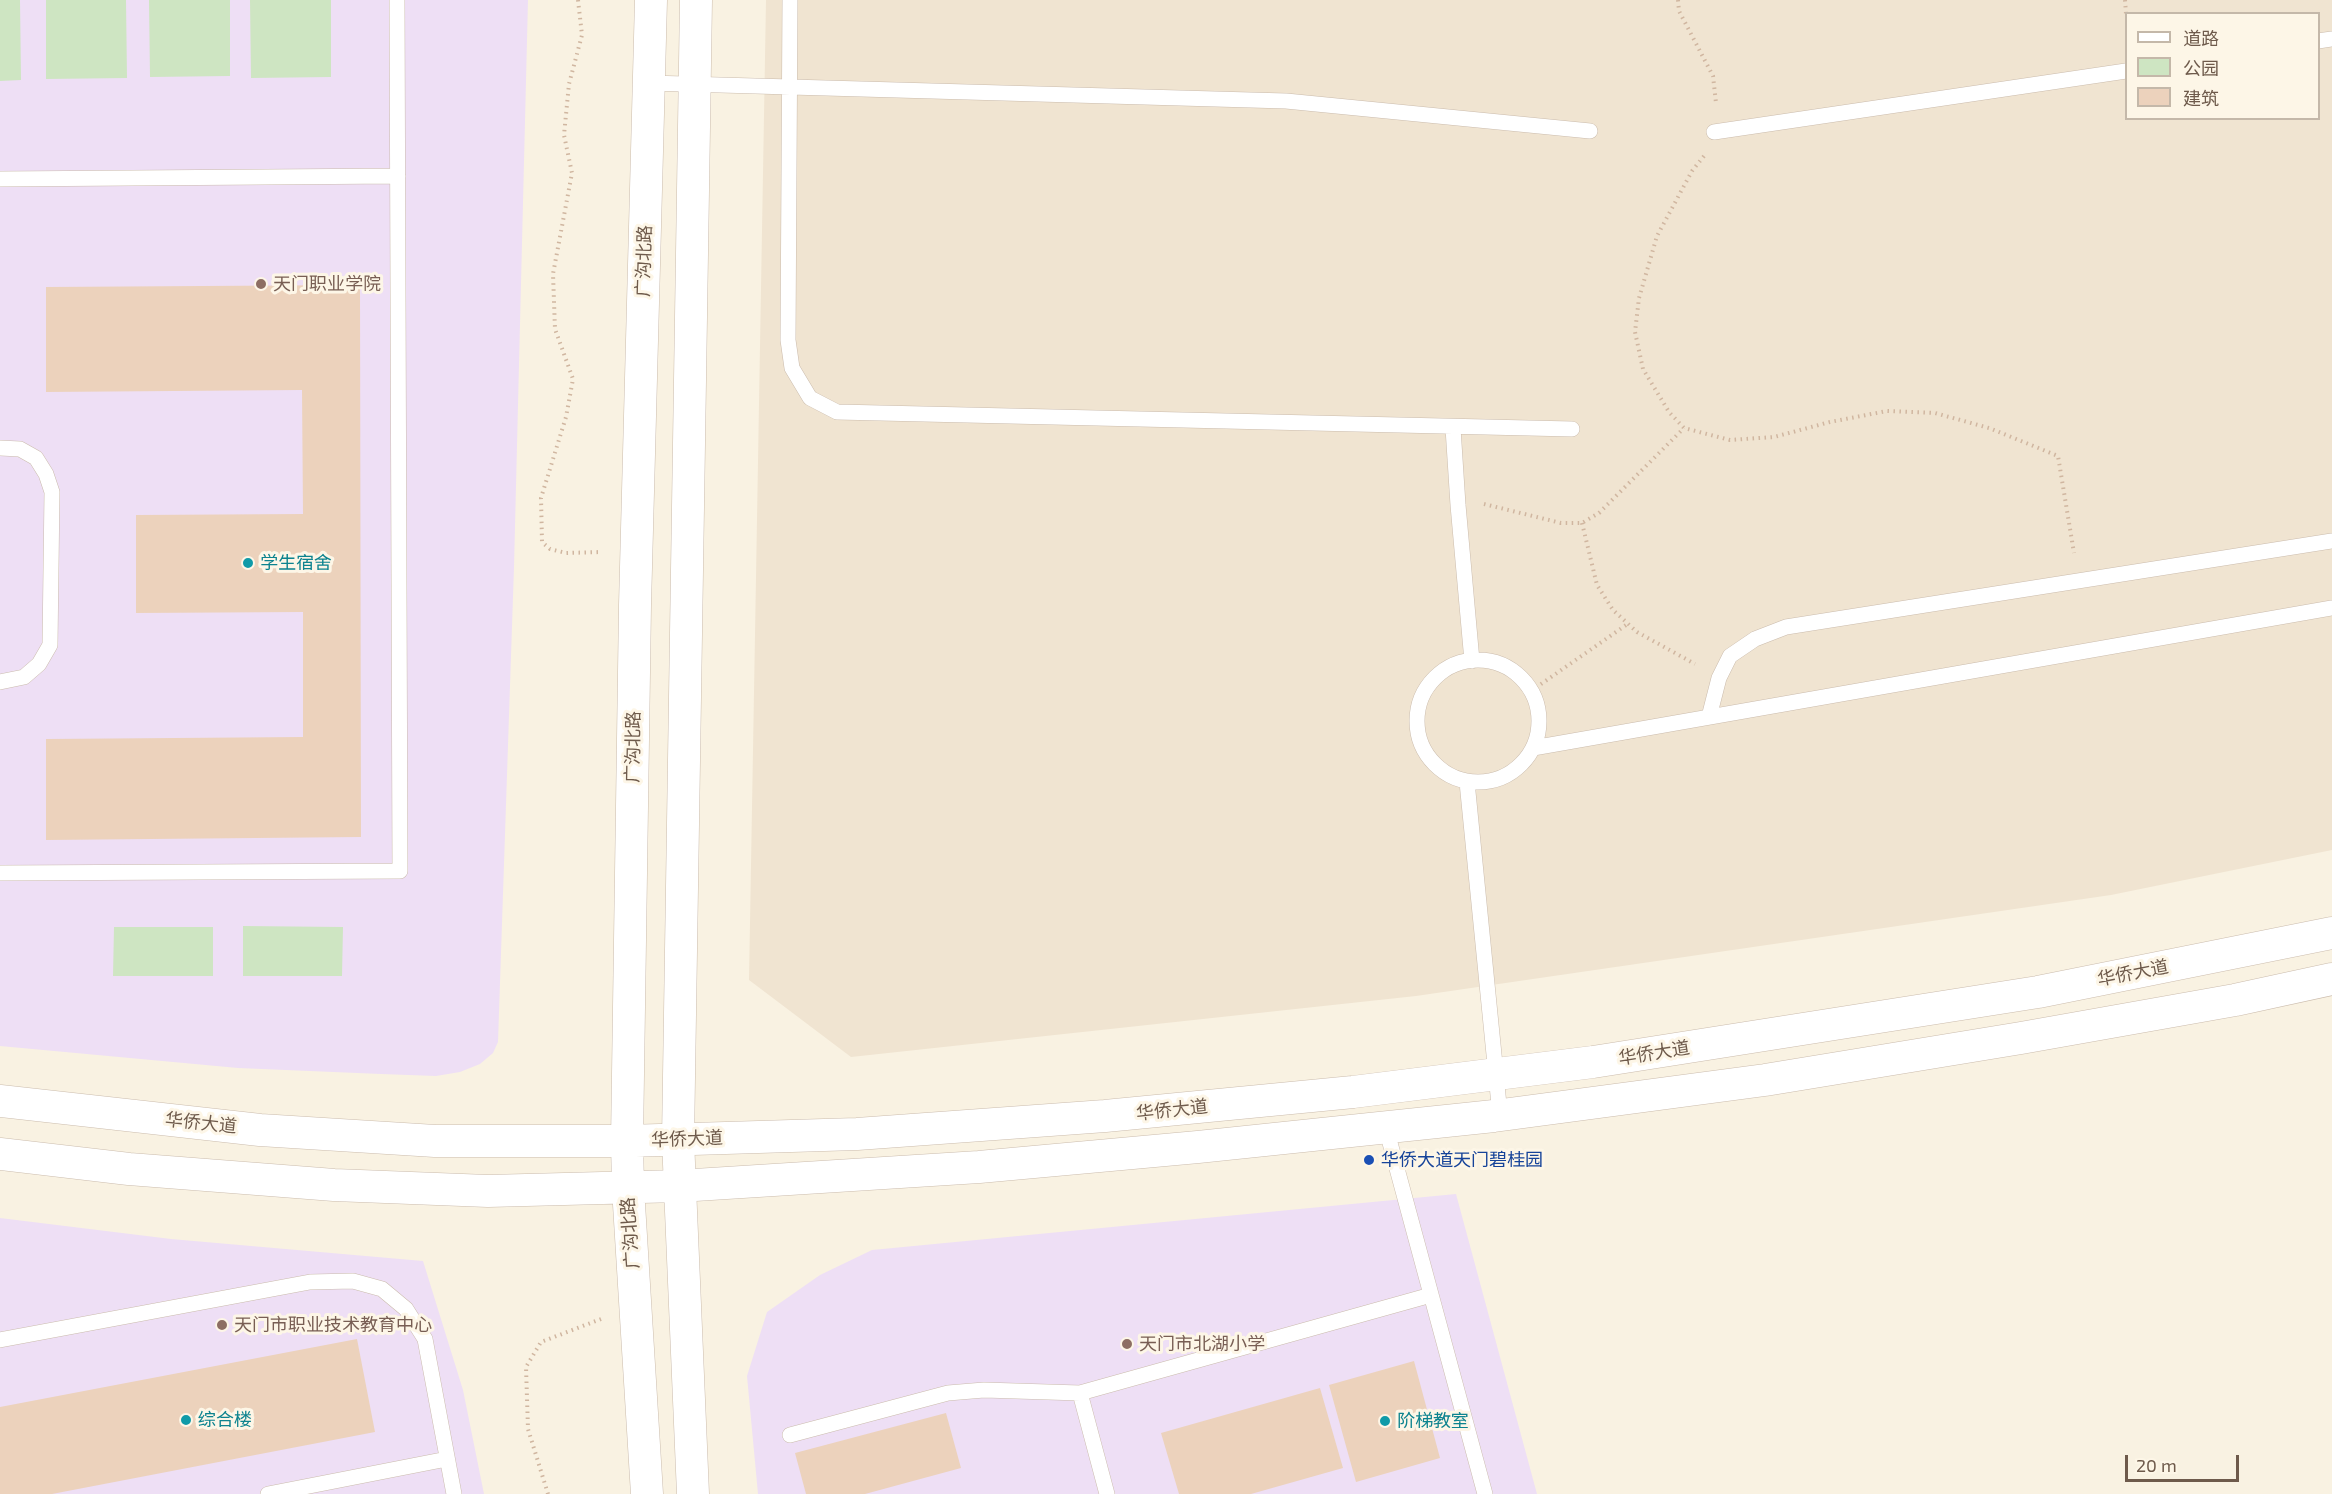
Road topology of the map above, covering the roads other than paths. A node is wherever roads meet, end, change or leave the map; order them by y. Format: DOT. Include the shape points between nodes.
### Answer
graph roads {
  1 [pos="397,0"];
  2 [pos="651,0"];
  3 [pos="696,0"];
  4 [pos="790,0"];
  5 [pos="2125,71"];
  6 [pos="649,83"];
  7 [pos="695,83"];
  8 [pos="790,87"];
  9 [pos="1590,131"];
  10 [pos="1714,132"];
  11 [pos="398,176"];
  12 [pos="0,179"];
  13 [pos="1453,428"];
  14 [pos="1572,429"];
  15 [pos="0,448"];
  16 [pos="2332,541"];
  17 [pos="2332,608"];
  18 [pos="1472,661"];
  19 [pos="0,682"];
  20 [pos="1709,717"];
  21 [pos="1533,748"];
  22 [pos="1467,782"];
  23 [pos="0,873"];
  24 [pos="2332,933"];
  25 [pos="2332,979"];
  26 [pos="1496,1074"];
  27 [pos="0,1101"];
  28 [pos="1500,1115"];
  29 [pos="1386,1128"];
  30 [pos="678,1140"];
  31 [pos="627,1141"];
  32 [pos="0,1154"];
  33 [pos="679,1186"];
  34 [pos="628,1188"];
  35 [pos="1431,1295"];
  36 [pos="0,1340"];
  37 [pos="1080,1393"];
  38 [pos="790,1435"];
  39 [pos="447,1459"];
  40 [pos="268,1494"];
  41 [pos="454,1494"];
  42 [pos="647,1494"];
  43 [pos="693,1494"];
  44 [pos="1107,1494"];
  45 [pos="1485,1494"];
  1 -- 11 [label="lane"];
  2 -- 6 [label="street, 广沟北路"];
  3 -- 7 [label="street"];
  4 -- 8 [label="lane"];
  5 -- 10 [label="lane"];
  6 -- 7 [label="lane"];
  6 -- 31 [label="street, 广沟北路" via="636,551"];
  7 -- 8 [label="lane"];
  7 -- 30 [label="street"];
  8 -- 9 [label="lane" via="1286,101"];
  8 -- 13 [label="lane" via="788,340 792,368 810,398 837,412"];
  11 -- 12 [label="lane"];
  11 -- 23 [label="lane" via="400,871"];
  13 -- 14 [label="lane"];
  13 -- 18 [label="lane"];
  15 -- 19 [label="lane" via="20,448 36,458 52,492 50,645 39,664 24,677"];
  16 -- 20 [label="lane" via="1786,627 1755,639 1730,656 1719,678"];
  17 -- 20 [label="lane"];
  18 -- 21 [label="lane" via="1502,665 1519,675 1532,691 1539,719"];
  18 -- 22 [label="lane" via="1443,671 1428,686 1419,704 1417,725 1421,744 1432,762 1448,775"];
  20 -- 21 [label="lane"];
  21 -- 22 [label="lane" via="1522,764 1506,776 1487,782"];
  22 -- 26 [label="lane"];
  24 -- 26 [label="street, 华侨大道" via="2038,992 1616,1059"];
  25 -- 28 [label="street" via="2235,1000 1765,1080"];
  26 -- 28 [label="lane"];
  26 -- 30 [label="street, 华侨大道" via="1105,1116 857,1134"];
  27 -- 31 [label="street, 华侨大道" via="260,1130 435,1141"];
  28 -- 29 [label="street"];
  29 -- 33 [label="street" via="979,1167"];
  29 -- 35 [label="lane"];
  30 -- 31 [label="street, 华侨大道"];
  30 -- 33 [label="street"];
  31 -- 34 [label="street, 广沟北路"];
  32 -- 34 [label="street" via="129,1169 334,1185 488,1191"];
  33 -- 34 [label="street"];
  33 -- 43 [label="street"];
  34 -- 42 [label="street, 广沟北路"];
  35 -- 37 [label="lane"];
  35 -- 45 [label="lane"];
  36 -- 39 [label="lane" via="310,1282 353,1281 382,1289 406,1309 425,1339"];
  37 -- 38 [label="lane" via="948,1393"];
  37 -- 44 [label="lane"];
  39 -- 40 [label="lane"];
  39 -- 41 [label="lane"];
}
